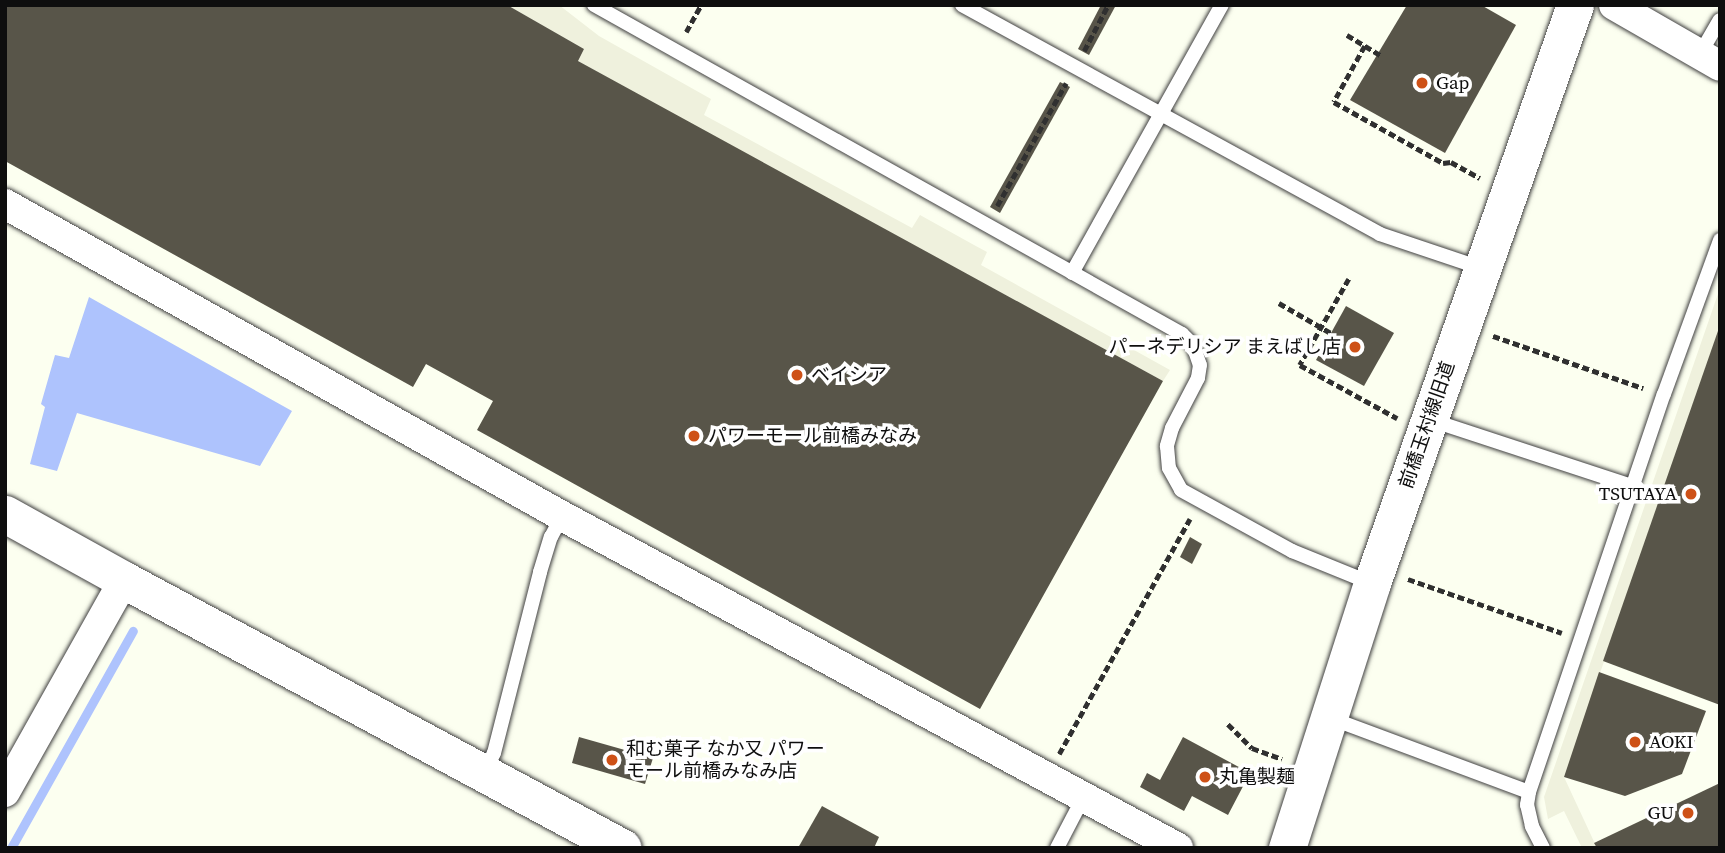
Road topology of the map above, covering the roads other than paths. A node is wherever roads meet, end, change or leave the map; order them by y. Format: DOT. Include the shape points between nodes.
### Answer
graph roads {
  1 [pos="594,5"];
  2 [pos="962,5"];
  3 [pos="1222,5"];
  4 [pos="1575,5"];
  5 [pos="1614,5"];
  6 [pos="1720,20"];
  7 [pos="1710,60"];
  8 [pos="1160,115"];
  9 [pos="5,204"];
  10 [pos="1720,240"];
  11 [pos="1482,269"];
  12 [pos="1072,273"];
  13 [pos="1417,420"];
  14 [pos="1632,486"];
  15 [pos="5,513"];
  16 [pos="562,516"];
  17 [pos="124,580"];
  18 [pos="1389,581"];
  19 [pos="1329,718"];
  20 [pos="13,757"];
  21 [pos="484,774"];
  22 [pos="5,792"];
  23 [pos="1528,792"];
  24 [pos="1083,798"];
  25 [pos="623,848"];
  26 [pos="1057,848"];
  27 [pos="1178,848"];
  28 [pos="1287,848"];
  29 [pos="1543,848"];
  1 -- 12 [label="lane"];
  2 -- 8 [label="lane"];
  3 -- 8 [label="lane"];
  4 -- 11 [label="street, 前橋玉村線旧道"];
  5 -- 7 [label="street"];
  6 -- 7 [label="lane"];
  8 -- 11 [label="lane" via="1380,234"];
  8 -- 12 [label="lane"];
  9 -- 16 [label="street"];
  10 -- 14 [label="lane"];
  11 -- 13 [label="street, 前橋玉村線旧道"];
  12 -- 18 [label="lane" via="1182,334 1193,345 1200,365 1198,378 1167,446 1169,468 1181,490 1292,551"];
  13 -- 14 [label="lane"];
  13 -- 18 [label="street, 前橋玉村線旧道"];
  14 -- 23 [label="lane"];
  15 -- 17 [label="street"];
  16 -- 21 [label="lane" via="540,572 494,753"];
  16 -- 24 [label="street"];
  17 -- 20 [label="street"];
  17 -- 21 [label="street"];
  18 -- 19 [label="street, 前橋玉村線旧道"];
  19 -- 23 [label="lane"];
  19 -- 28 [label="street, 前橋玉村線旧道"];
  20 -- 22 [label="street"];
  21 -- 25 [label="street"];
  23 -- 29 [label="lane" via="1530,816"];
  24 -- 26 [label="lane"];
  24 -- 27 [label="street"];
}
